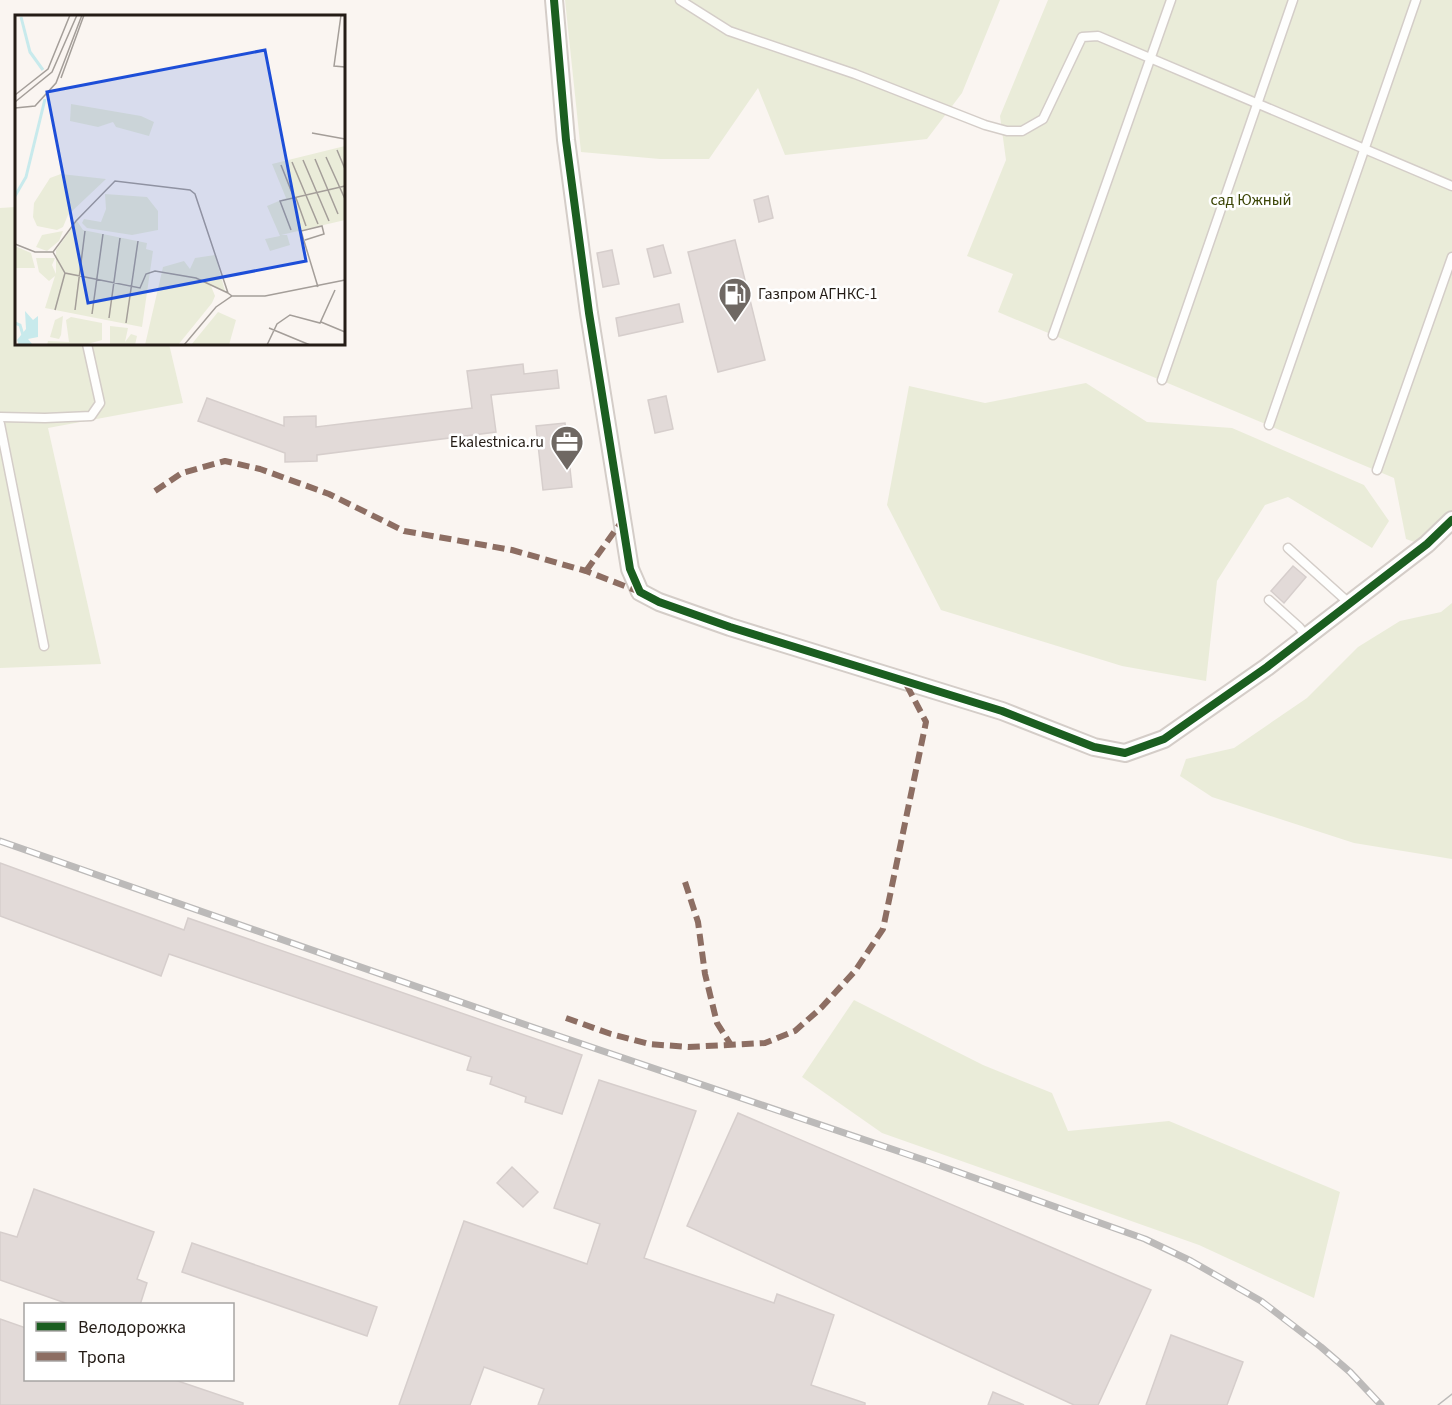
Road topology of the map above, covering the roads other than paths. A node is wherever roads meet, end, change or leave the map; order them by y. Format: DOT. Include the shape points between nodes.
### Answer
graph roads {
  1 [pos="554,0"];
  2 [pos="680,0"];
  3 [pos="1172,0"];
  4 [pos="1293,0"];
  5 [pos="1416,0"];
  6 [pos="1152,58"];
  7 [pos="1258,104"];
  8 [pos="1366,149"];
  9 [pos="1452,186"];
  10 [pos="1452,257"];
  11 [pos="1053,335"];
  12 [pos="87,345"];
  13 [pos="1162,380"];
  14 [pos="0,417"];
  15 [pos="0,424"];
  16 [pos="1269,425"];
  17 [pos="1377,470"];
  18 [pos="1452,520"];
  19 [pos="1288,548"];
  20 [pos="1269,600"];
  21 [pos="1349,603"];
  22 [pos="1307,637"];
  23 [pos="44,646"];
  1 -- 22 [label="street" via="566,140 589,313 630,569 640,592 730,627 1002,711 1094,747 1125,753 1164,739"];
  2 -- 6 [label="lane" via="729,31 1007,131 1022,131 1043,119 1082,37 1098,36"];
  3 -- 6 [label="lane"];
  4 -- 7 [label="lane"];
  5 -- 8 [label="lane"];
  6 -- 7 [label="lane"];
  6 -- 11 [label="lane"];
  7 -- 8 [label="lane"];
  7 -- 13 [label="lane"];
  8 -- 9 [label="lane"];
  8 -- 16 [label="lane"];
  10 -- 17 [label="lane"];
  12 -- 14 [label="lane" via="100,403 91,416"];
  15 -- 23 [label="lane"];
  18 -- 21 [label="street" via="1427,544"];
  19 -- 21 [label="lane"];
  20 -- 22 [label="lane"];
  21 -- 22 [label="street"];
}
